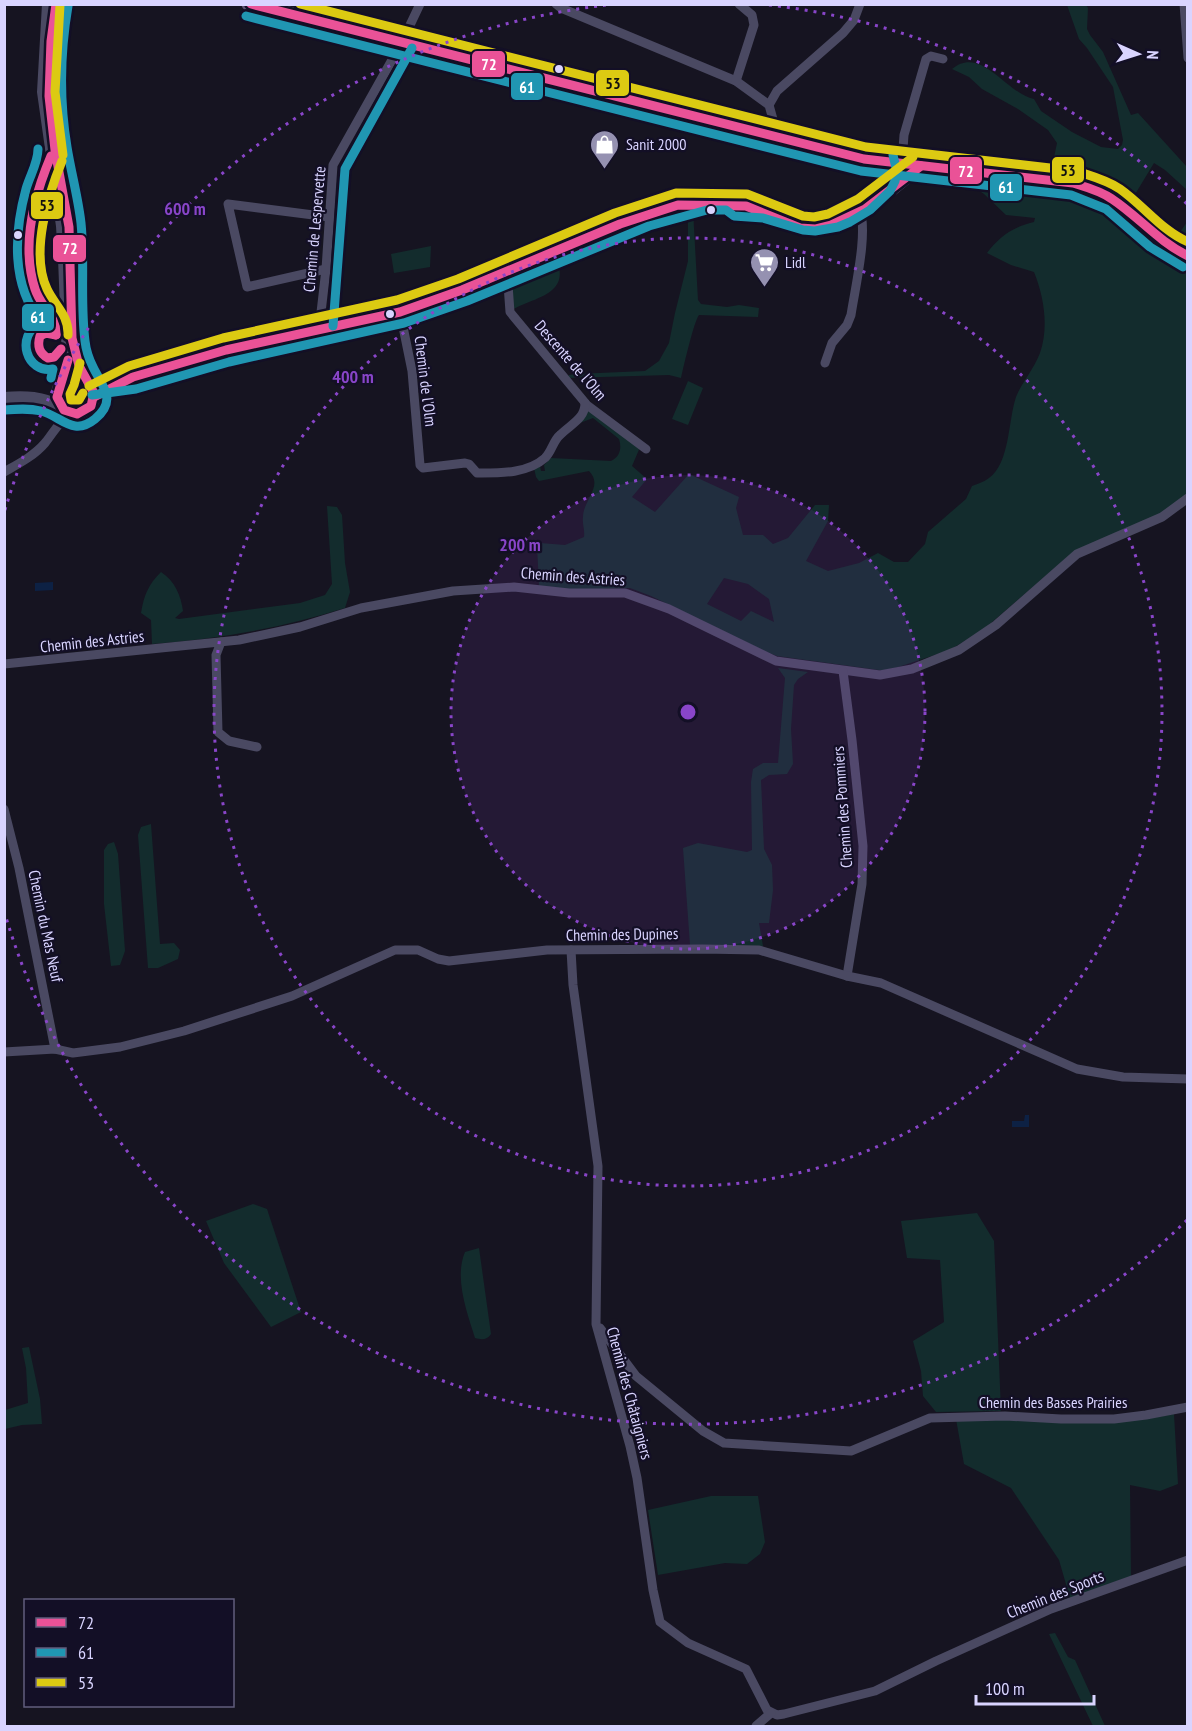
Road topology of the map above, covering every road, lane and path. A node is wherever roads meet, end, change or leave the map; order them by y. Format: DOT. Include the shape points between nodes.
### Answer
graph roads {
  1 [pos="48,4"];
  2 [pos="56,4"];
  3 [pos="249,4"];
  4 [pos="420,4"];
  5 [pos="556,4"];
  6 [pos="739,4"];
  7 [pos="860,4"];
  8 [pos="1184,4"];
  9 [pos="402,42"];
  10 [pos="944,58"];
  11 [pos="1188,58"];
  12 [pos="735,81"];
  13 [pos="769,105"];
  14 [pos="774,136"];
  15 [pos="882,161"];
  16 [pos="902,163"];
  17 [pos="921,166"];
  18 [pos="859,208"];
  19 [pos="329,217"];
  20 [pos="1188,256"];
  21 [pos="326,269"];
  22 [pos="507,271"];
  23 [pos="400,312"];
  24 [pos="321,328"];
  25 [pos="825,363"];
  26 [pos="133,376"];
  27 [pos="88,381"];
  28 [pos="61,384"];
  29 [pos="25,396"];
  30 [pos="94,397"];
  31 [pos="4,398"];
  32 [pos="585,403"];
  33 [pos="64,412"];
  34 [pos="646,449"];
  35 [pos="4,472"];
  36 [pos="1188,498"];
  37 [pos="221,642"];
  38 [pos="4,664"];
  39 [pos="843,671"];
  40 [pos="257,747"];
  41 [pos="4,809"];
  42 [pos="571,950"];
  43 [pos="847,976"];
  44 [pos="55,1049"];
  45 [pos="4,1052"];
  46 [pos="1188,1079"];
  47 [pos="596,1324"];
  48 [pos="1188,1407"];
  49 [pos="1188,1560"];
  50 [pos="771,1713"];
  51 [pos="756,1726"];
  1 -- 28 [label="street" via="43,92 64,258 68,360"];
  2 -- 27 [label="street" via="50,37 50,114 69,227 71,331 77,359"];
  3 -- 9 [label="main road"];
  4 -- 9 [label="street, Chemin de Lespervette"];
  5 -- 12 [label="street"];
  6 -- 12 [label="street" via="752,15 754,25"];
  7 -- 13 [label="street" via="849,27 777,92"];
  8 -- 11 [label="street"];
  9 -- 14 [label="main road"];
  9 -- 19 [label="street, Chemin de Lespervette" via="333,165"];
  10 -- 16 [label="street" via="926,59 904,135"];
  12 -- 13 [label="street"];
  13 -- 14 [label="street"];
  14 -- 15 [label="main road"];
  15 -- 16 [label="main road"];
  15 -- 18 [label="street" via="882,181"];
  16 -- 17 [label="main road"];
  17 -- 18 [label="street" via="888,194"];
  17 -- 20 [label="main road" via="1054,180 1094,189 1113,200 1163,243"];
  18 -- 22 [label="street" via="815,219 766,206 678,205 620,224"];
  18 -- 25 [label="street" via="861,242 851,315 832,343"];
  19 -- 21 [label="street, Chemin de Lespervette"];
  19 -- 21 [label="street" via="228,204 247,287"];
  21 -- 24 [label="street, Chemin de Lespervette"];
  22 -- 23 [label="street"];
  22 -- 32 [label="street, Descente de l'Olm" via="510,312"];
  23 -- 24 [label="street"];
  23 -- 32 [label="street, Chemin de l'Olm" via="412,371 423,468 465,463 477,473 489,473 532,466 546,457 557,438 578,421"];
  24 -- 26 [label="street"];
  26 -- 27 [label="street"];
  26 -- 30 [label="street"];
  27 -- 28 [label="street" via="73,376"];
  27 -- 30 [label="street"];
  28 -- 29 [label="street"];
  28 -- 33 [label="street" via="57,398"];
  29 -- 31 [label="street"];
  29 -- 33 [label="street" via="49,401"];
  30 -- 33 [label="street" via="93,404 83,412"];
  32 -- 34 [label="street, Descente de l'Olm"];
  33 -- 35 [label="street" via="44,444"];
  36 -- 39 [label="street, Chemin des Astries" via="1162,517 1077,554 996,625 951,654 912,669 880,675"];
  37 -- 38 [label="street, Chemin des Astries"];
  37 -- 39 [label="street, Chemin des Astries" via="300,627 361,608 453,591 514,587 568,593 625,593 669,609 776,661"];
  37 -- 40 [label="street" via="216,655 218,732 229,741"];
  39 -- 43 [label="street, Chemin des Pommiers" via="863,846 862,884"];
  41 -- 44 [label="street, Chemin du Mas Neuf"];
  42 -- 43 [label="street, Chemin des Dupines" via="759,950"];
  42 -- 44 [label="street, Chemin des Dupines" via="449,961 418,950 395,950 292,996 184,1031 120,1047 73,1053"];
  42 -- 47 [label="street, Chemin des Châtaigniers" via="598,1166"];
  43 -- 46 [label="street, Chemin des Dupines" via="881,983 1077,1069 1123,1077"];
  44 -- 45 [label="street, Chemin des Dupines"];
  47 -- 48 [label="street, Chemin des Basses Prairies" via="636,1376 703,1431 724,1443 850,1451 930,1418 1114,1419"];
  47 -- 50 [label="street, Chemin des Châtaigniers" via="637,1478 660,1622 688,1643 746,1669"];
  49 -- 50 [label="street, Chemin des Sports" via="1051,1609 875,1691 784,1714"];
  50 -- 51 [label="street"];
}
